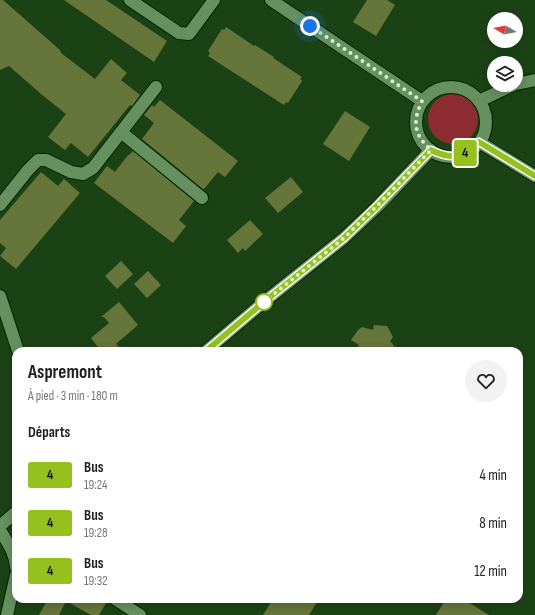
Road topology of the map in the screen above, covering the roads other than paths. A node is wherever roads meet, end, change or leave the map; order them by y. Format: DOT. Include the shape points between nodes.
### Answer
graph roads {
  1 [pos="130,0"];
  2 [pos="214,0"];
  3 [pos="271,0"];
  4 [pos="535,80"];
  5 [pos="523,83"];
  6 [pos="156,87"];
  7 [pos="498,92"];
  8 [pos="422,101"];
  9 [pos="479,101"];
  10 [pos="121,132"];
  11 [pos="479,142"];
  12 [pos="431,150"];
  13 [pos="535,176"];
  14 [pos="202,198"];
  15 [pos="0,205"];
  16 [pos="0,296"];
  17 [pos="17,347"];
  18 [pos="211,347"];
  19 [pos="12,516"];
  20 [pos="0,526"];
  21 [pos="0,530"];
  22 [pos="12,546"];
  23 [pos="12,595"];
  24 [pos="121,603"];
  25 [pos="8,615"];
  26 [pos="140,615"];
  1 -- 2 [label="street" via="180,33 189,34"];
  3 -- 8 [label="street"];
  4 -- 5 [label="street"];
  6 -- 10 [label="street"];
  7 -- 9 [label="street"];
  8 -- 9 [label="street" via="437,89 455,87 472,94"];
  8 -- 12 [label="street" via="417,111 417,128 423,143"];
  9 -- 11 [label="street" via="486,121"];
  10 -- 14 [label="street"];
  10 -- 15 [label="street" via="93,168 83,174 71,172 46,160 38,160"];
  11 -- 12 [label="street" via="472,150 457,156 441,155"];
  11 -- 13 [label="street"];
  12 -- 18 [label="street" via="344,238"];
  16 -- 17 [label="street"];
  19 -- 20 [label="street"];
  21 -- 22 [label="street"];
  23 -- 25 [label="street"];
  24 -- 26 [label="street"];
}
